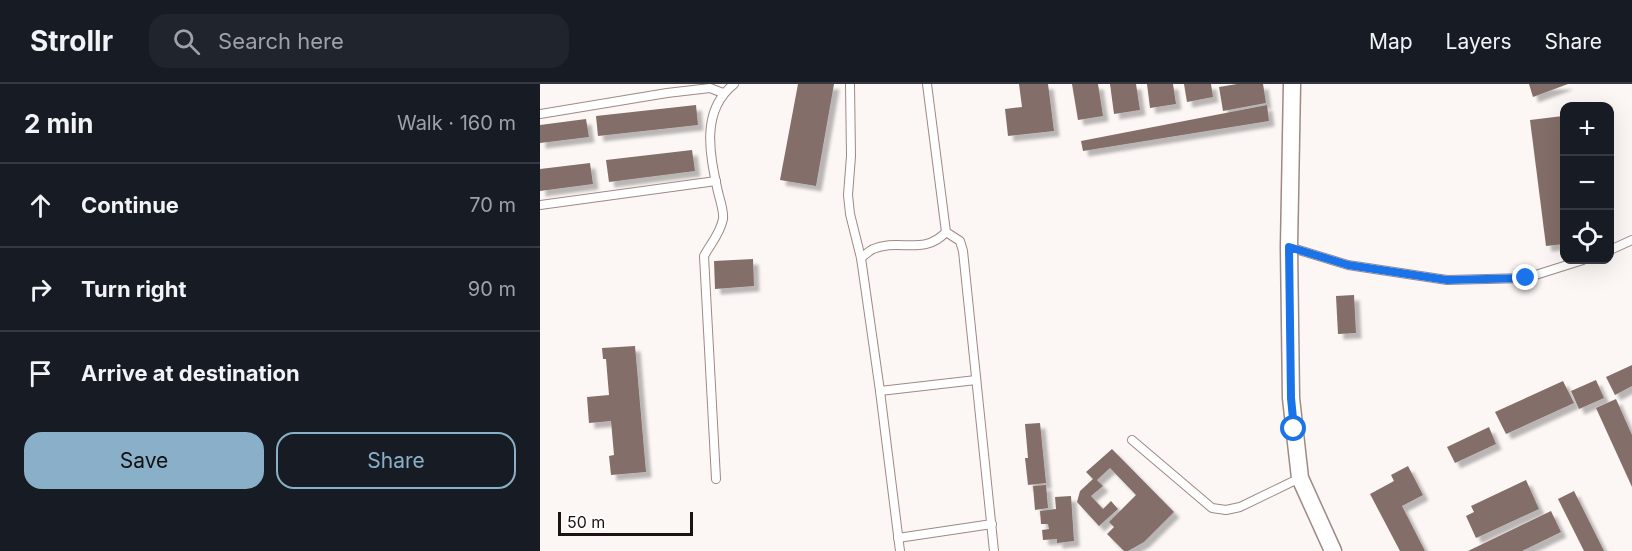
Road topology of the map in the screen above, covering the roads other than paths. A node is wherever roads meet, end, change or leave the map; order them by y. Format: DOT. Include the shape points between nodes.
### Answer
graph roads {
  1 [pos="734,84"];
  2 [pos="850,84"];
  3 [pos="927,84"];
  4 [pos="1292,84"];
  5 [pos="723,93"];
  6 [pos="540,114"];
  7 [pos="716,181"];
  8 [pos="540,205"];
  9 [pos="946,232"];
  10 [pos="1632,240"];
  11 [pos="1289,247"];
  12 [pos="1614,248"];
  13 [pos="861,258"];
  14 [pos="1570,264"];
  15 [pos="976,381"];
  16 [pos="880,391"];
  17 [pos="1132,440"];
  18 [pos="1300,478"];
  19 [pos="716,479"];
  20 [pos="992,525"];
  21 [pos="898,538"];
  22 [pos="900,551"];
  23 [pos="994,551"];
  24 [pos="1333,551"];
  1 -- 5 [label="lane"];
  2 -- 13 [label="lane" via="848,195"];
  3 -- 9 [label="lane"];
  4 -- 11 [label="street"];
  5 -- 6 [label="lane" via="710,88"];
  5 -- 7 [label="lane" via="710,125"];
  7 -- 8 [label="lane"];
  7 -- 19 [label="lane" via="723,217 717,237 704,256"];
  9 -- 13 [label="lane" via="931,244 873,249"];
  9 -- 15 [label="lane" via="960,241 963,251"];
  10 -- 12 [label="lane"];
  11 -- 14 [label="lane" via="1348,265 1447,280 1526,278"];
  11 -- 18 [label="street" via="1291,398"];
  13 -- 16 [label="lane"];
  15 -- 16 [label="lane"];
  15 -- 20 [label="lane"];
  16 -- 21 [label="lane"];
  17 -- 18 [label="lane" via="1212,508 1240,507"];
  18 -- 24 [label="street"];
  20 -- 21 [label="lane"];
  20 -- 23 [label="lane"];
  21 -- 22 [label="lane"];
}
